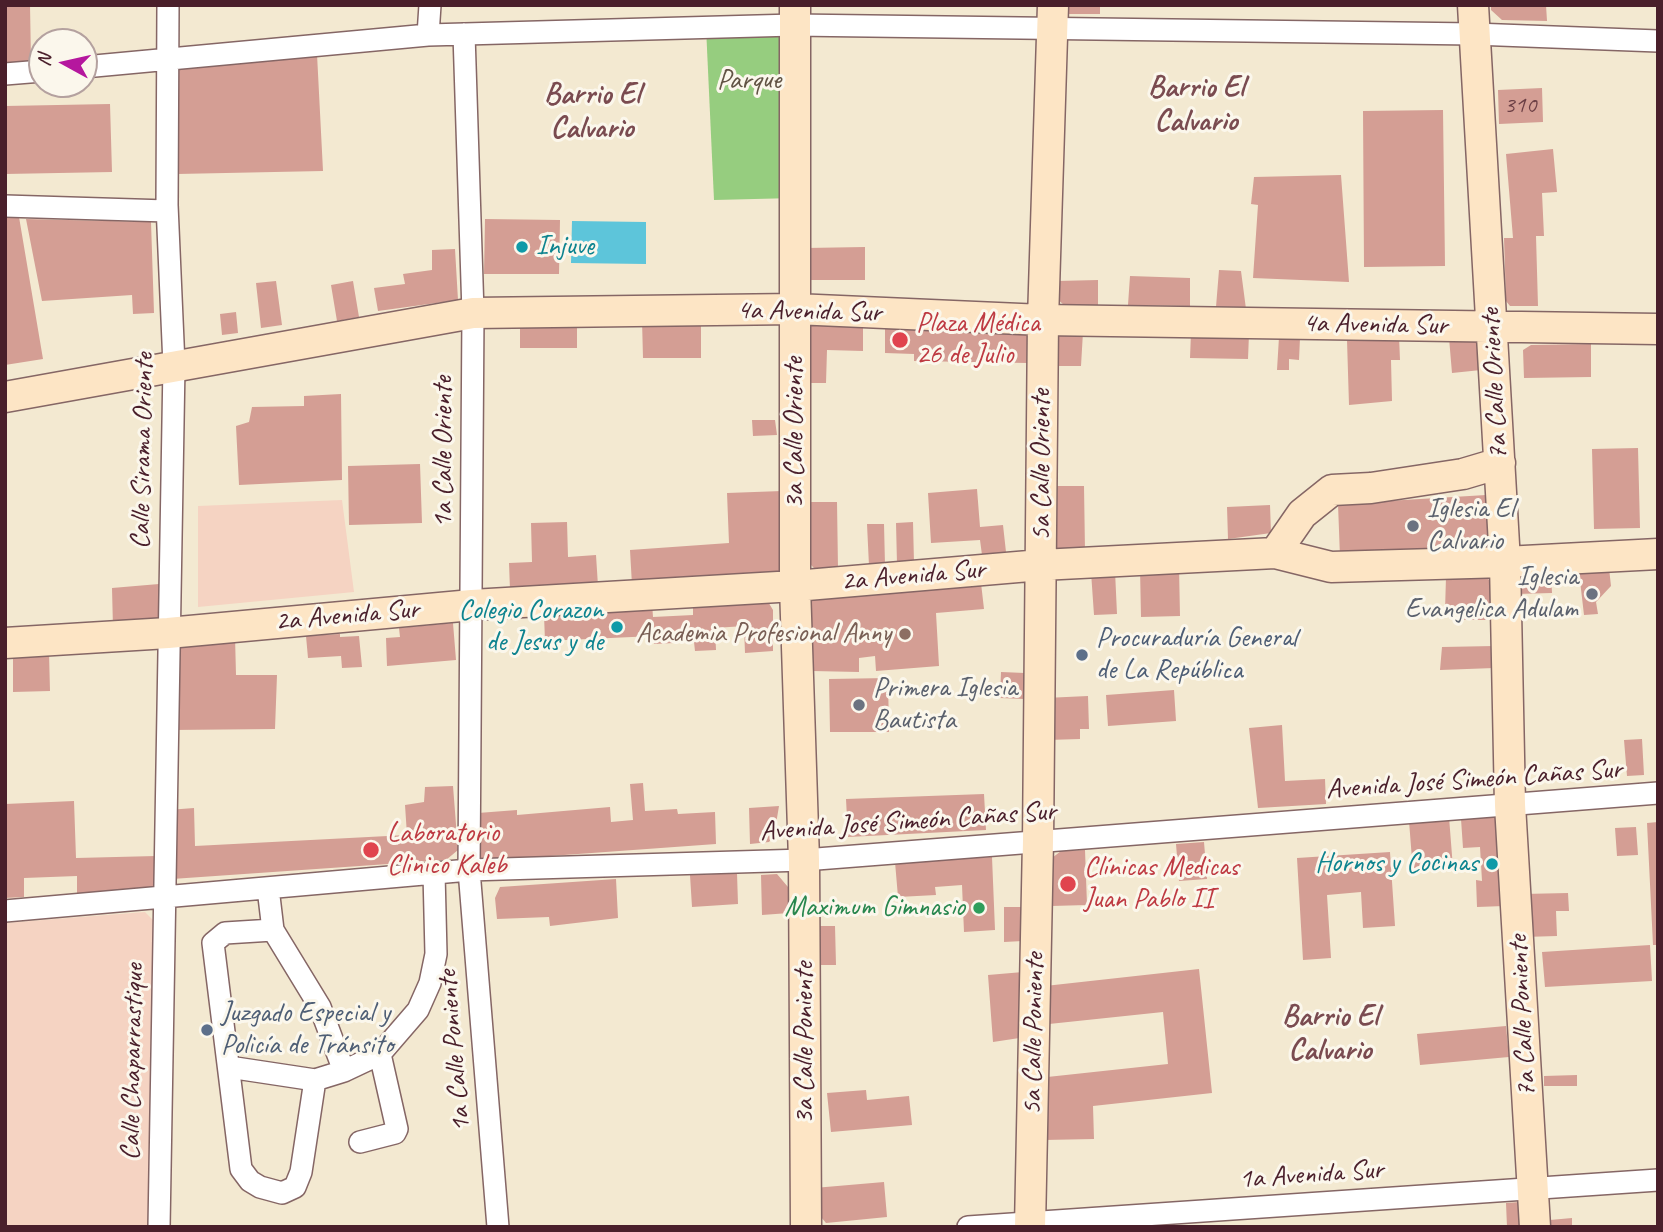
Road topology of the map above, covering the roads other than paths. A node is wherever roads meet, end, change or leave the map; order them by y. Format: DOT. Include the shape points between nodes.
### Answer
graph roads {
  1 [pos="168,5"];
  2 [pos="430,5"];
  3 [pos="794,15"];
  4 [pos="1053,17"];
  5 [pos="1474,20"];
  6 [pos="464,34"];
  7 [pos="428,35"];
  8 [pos="1658,41"];
  9 [pos="168,59"];
  10 [pos="98,66"];
  11 [pos="28,72"];
  12 [pos="5,74"];
  13 [pos="5,206"];
  14 [pos="167,211"];
  15 [pos="795,309"];
  16 [pos="472,313"];
  17 [pos="1043,320"];
  18 [pos="1492,327"];
  19 [pos="1658,329"];
  20 [pos="174,365"];
  21 [pos="5,397"];
  22 [pos="1500,463"];
  23 [pos="1276,553"];
  24 [pos="1658,554"];
  25 [pos="1505,562"];
  26 [pos="1041,565"];
  27 [pos="795,586"];
  28 [pos="472,605"];
  29 [pos="167,633"];
  30 [pos="5,643"];
  31 [pos="1658,793"];
  32 [pos="1510,805"];
  33 [pos="1038,841"];
  34 [pos="804,860"];
  35 [pos="469,870"];
  36 [pos="433,873"];
  37 [pos="268,888"];
  38 [pos="163,898"];
  39 [pos="5,911"];
  40 [pos="274,930"];
  41 [pos="380,1054"];
  42 [pos="229,1066"];
  43 [pos="344,1071"];
  44 [pos="315,1080"];
  45 [pos="360,1142"];
  46 [pos="1658,1180"];
  47 [pos="1533,1188"];
  48 [pos="1030,1224"];
  49 [pos="159,1227"];
  50 [pos="498,1227"];
  51 [pos="806,1227"];
  52 [pos="968,1227"];
  53 [pos="1535,1227"];
  1 -- 9 [label="street, Calle Sirama Oriente"];
  2 -- 7 [label="street"];
  3 -- 4 [label="street"];
  3 -- 6 [label="street"];
  3 -- 15 [label="street, 3a Calle Oriente"];
  4 -- 5 [label="street"];
  4 -- 17 [label="street, 5a Calle Oriente"];
  5 -- 8 [label="street"];
  5 -- 18 [label="street, 7a Calle Oriente"];
  6 -- 7 [label="street"];
  6 -- 16 [label="street, 1a Calle Oriente"];
  7 -- 9 [label="street"];
  9 -- 10 [label="street"];
  9 -- 14 [label="street, Calle Sirama Oriente"];
  11 -- 12 [label="street"];
  13 -- 14 [label="street"];
  14 -- 20 [label="street, Calle Sirama Oriente"];
  15 -- 16 [label="street, 4a Avenida Sur"];
  15 -- 17 [label="street, 4a Avenida Sur"];
  15 -- 27 [label="street, 3a Calle Oriente"];
  16 -- 20 [label="street, 4a Avenida Sur"];
  16 -- 28 [label="street, 1a Calle Oriente"];
  17 -- 18 [label="street, 4a Avenida Sur"];
  17 -- 26 [label="street, 5a Calle Oriente"];
  18 -- 19 [label="street, 4a Avenida Sur"];
  18 -- 22 [label="street, 7a Calle Oriente"];
  20 -- 21 [label="street, 4a Avenida Sur"];
  20 -- 29 [label="street, Calle Sirama Oriente"];
  22 -- 23 [label="street" via="1462,474 1332,490 1302,514"];
  22 -- 25 [label="street, 7a Calle Oriente"];
  23 -- 25 [label="street, 2a Avenida Sur" via="1331,567"];
  23 -- 26 [label="street, 2a Avenida Sur"];
  24 -- 25 [label="street, 2a Avenida Sur"];
  25 -- 32 [label="street, 7a Calle Oriente"];
  26 -- 27 [label="street, 2a Avenida Sur"];
  26 -- 33 [label="street, 5a Calle Oriente"];
  27 -- 28 [label="street, 2a Avenida Sur"];
  27 -- 34 [label="street, 3a Calle Oriente"];
  28 -- 29 [label="street, 2a Avenida Sur"];
  28 -- 35 [label="street, 1a Calle Oriente"];
  29 -- 30 [label="street, 2a Avenida Sur"];
  29 -- 38 [label="street, Calle Sirama Oriente"];
  31 -- 32 [label="street, Avenida José Simeón Cañas Sur"];
  32 -- 33 [label="street, Avenida José Simeón Cañas Sur"];
  32 -- 47 [label="street, 7a Calle Poniente"];
  33 -- 34 [label="street, Avenida José Simeón Cañas Sur"];
  33 -- 48 [label="street, 5a Calle Poniente"];
  34 -- 35 [label="street, Avenida José Simeón Cañas Sur"];
  34 -- 51 [label="street, 3a Calle Poniente"];
  35 -- 36 [label="street, Avenida José Simeón Cañas Sur"];
  35 -- 50 [label="street, 1a Calle Poniente"];
  36 -- 37 [label="street, Avenida José Simeón Cañas Sur"];
  36 -- 41 [label="street" via="436,954 430,983 418,1010"];
  37 -- 38 [label="street, Avenida José Simeón Cañas Sur"];
  37 -- 40 [label="street"];
  38 -- 39 [label="street, Avenida José Simeón Cañas Sur"];
  38 -- 49 [label="street, Calle Chaparrastique"];
  40 -- 42 [label="street" via="225,933 214,943"];
  40 -- 43 [label="street" via="320,1007"];
  41 -- 43 [label="street"];
  41 -- 45 [label="street" via="397,1129"];
  42 -- 44 [label="street"];
  42 -- 44 [label="street" via="241,1169 260,1187 282,1193 295,1187 301,1172"];
  43 -- 44 [label="street"];
  46 -- 47 [label="street, 1a Avenida Sur"];
  47 -- 48 [label="street, 1a Avenida Sur"];
  47 -- 53 [label="street, 7a Calle Poniente"];
  48 -- 52 [label="street, 1a Avenida Sur"];
}
